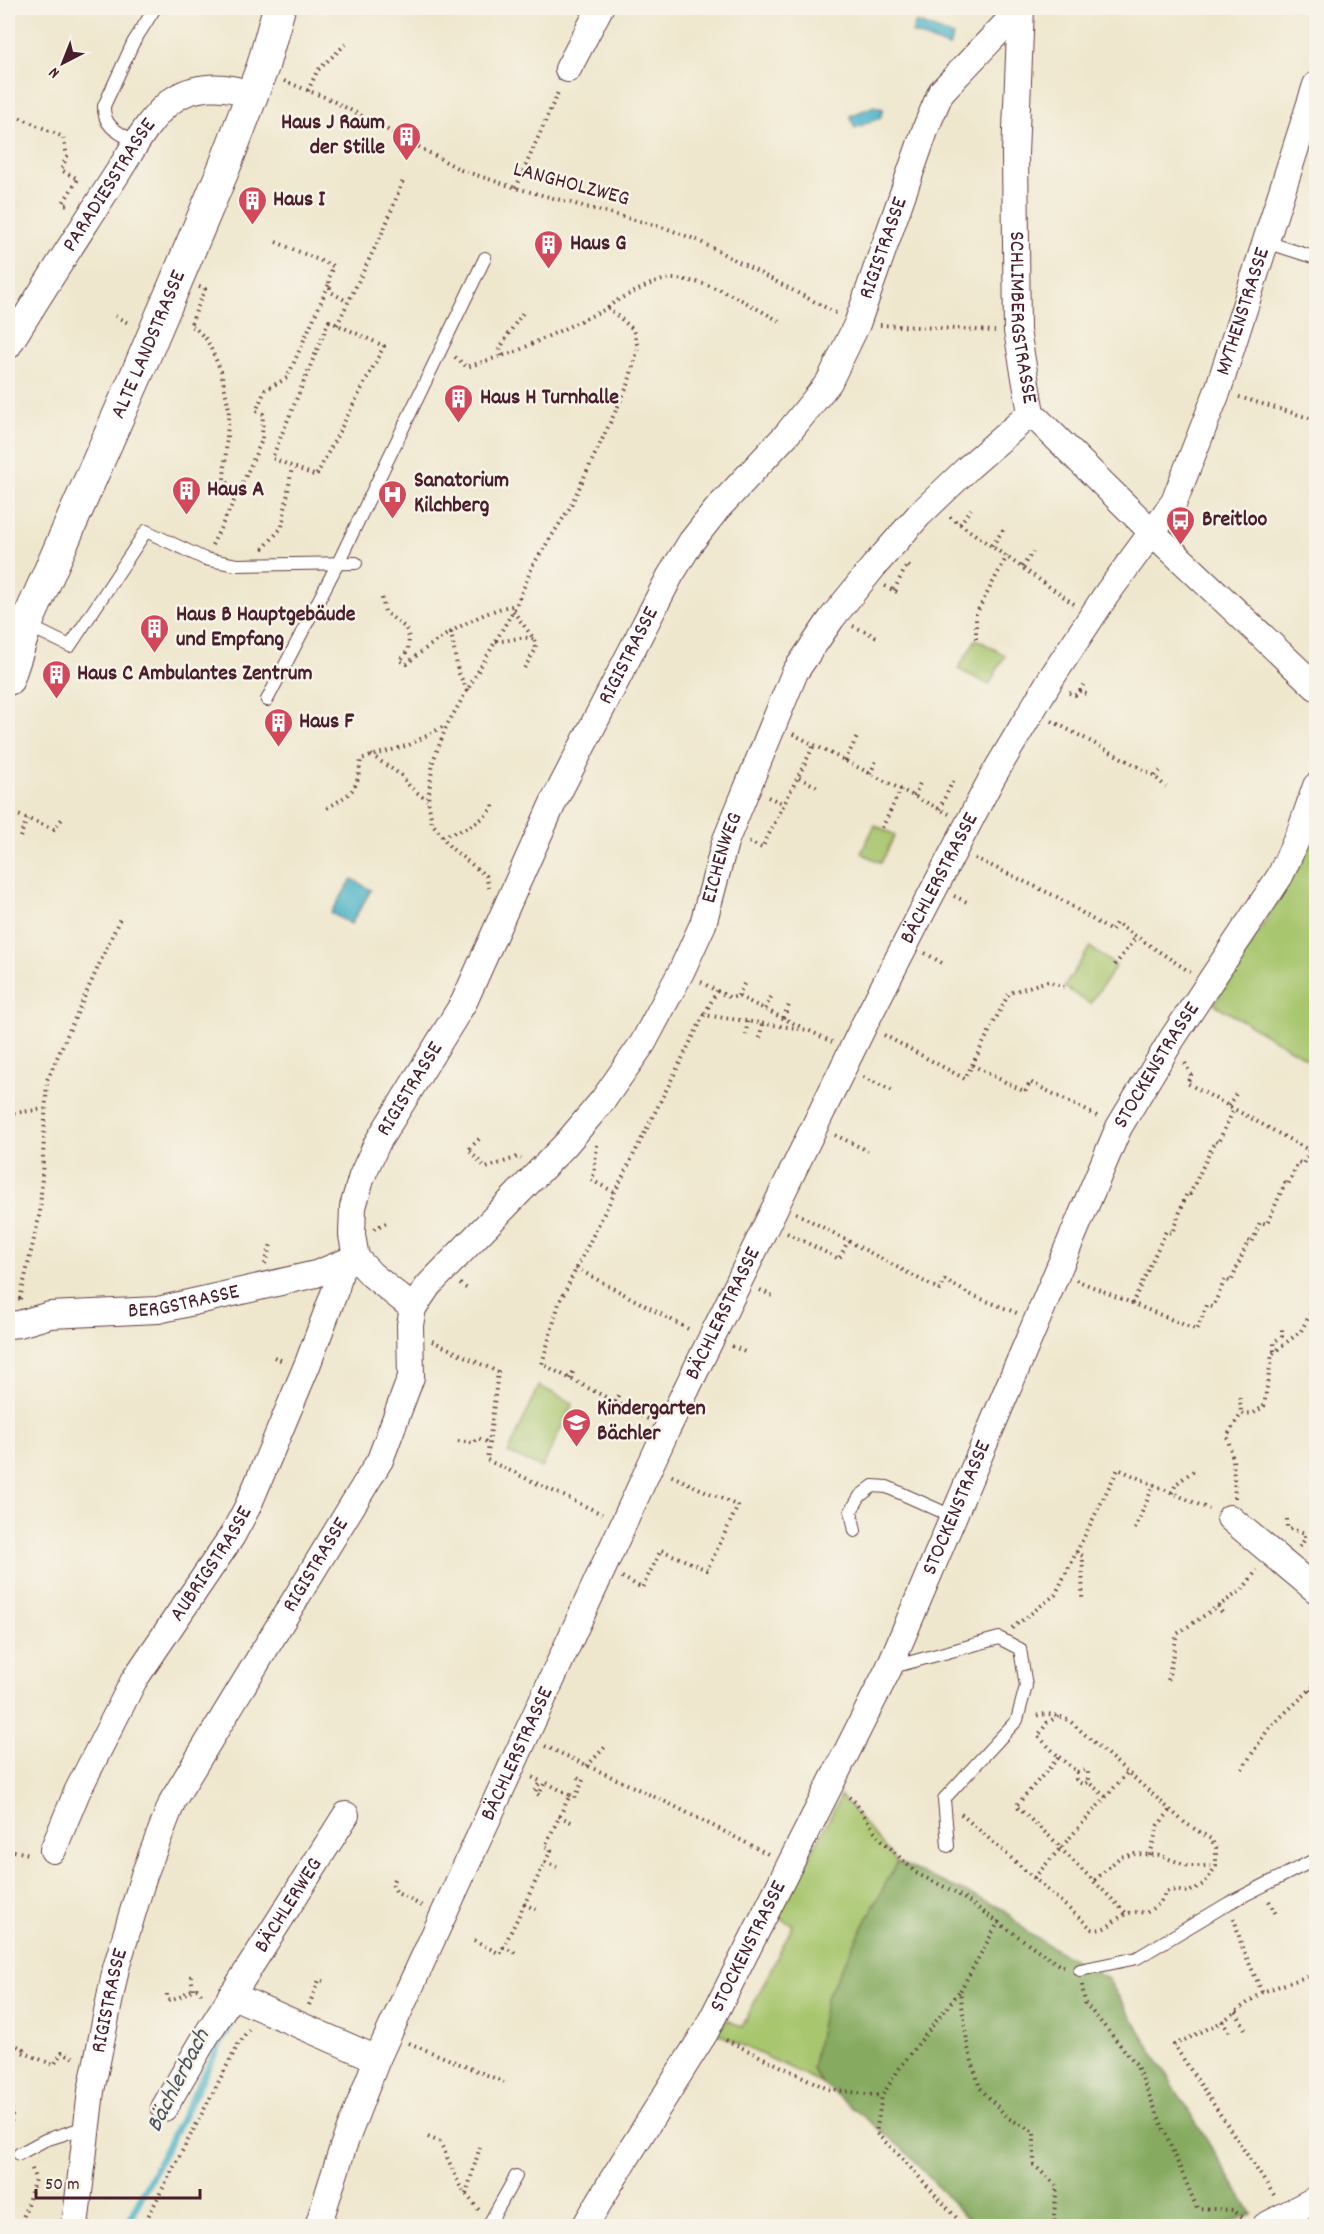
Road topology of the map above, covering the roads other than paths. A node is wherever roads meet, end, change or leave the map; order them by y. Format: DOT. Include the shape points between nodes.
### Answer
graph roads {
  1 [pos="155,8"];
  2 [pos="279,8"];
  3 [pos="600,8"];
  4 [pos="1021,8"];
  5 [pos="568,69"];
  6 [pos="264,87"];
  7 [pos="1315,97"];
  8 [pos="137,143"];
  9 [pos="1266,242"];
  10 [pos="485,258"];
  11 [pos="1317,258"];
  12 [pos="8,346"];
  13 [pos="1031,413"];
  14 [pos="1153,533"];
  15 [pos="338,563"];
  16 [pos="356,563"];
  17 [pos="26,625"];
  18 [pos="8,679"];
  19 [pos="1317,687"];
  20 [pos="267,700"];
  21 [pos="1317,786"];
  22 [pos="349,1261"];
  23 [pos="13,1316"];
  24 [pos="412,1319"];
  25 [pos="954,1517"];
  26 [pos="1230,1518"];
  27 [pos="855,1531"];
  28 [pos="1317,1590"];
  29 [pos="889,1668"];
  30 [pos="346,1815"];
  31 [pos="948,1846"];
  32 [pos="53,1850"];
  33 [pos="1317,1859"];
  34 [pos="1080,1970"];
  35 [pos="225,2006"];
  36 [pos="378,2059"];
  37 [pos="164,2108"];
  38 [pos="86,2127"];
  39 [pos="20,2154"];
  40 [pos="516,2176"];
  41 [pos="1317,2199"];
  42 [pos="1267,2221"];
  43 [pos="490,2222"];
  44 [pos="75,2226"];
  45 [pos="318,2226"];
  46 [pos="585,2226"];
  1 -- 8 [label="lane" via="133,43 104,106 108,124"];
  2 -- 6 [label="street, ALTE LANDSTRASSE"];
  3 -- 5 [label="street"];
  4 -- 13 [label="street, SCHLIMBERGSTRASSE" via="1015,154 1017,331"];
  4 -- 22 [label="street, RIGISTRASSE" via="941,92 857,324 829,382 717,509 670,576 553,803 464,1002 377,1143 353,1207"];
  6 -- 8 [label="street, PARADIESSTRASSE" via="193,91 170,102"];
  6 -- 17 [label="street, ALTE LANDSTRASSE" via="224,168"];
  7 -- 9 [label="street, MYTHENSTRASSE"];
  8 -- 12 [label="street, PARADIESSTRASSE"];
  9 -- 11 [label="lane"];
  9 -- 14 [label="street, MYTHENSTRASSE" via="1218,390 1174,502"];
  10 -- 15 [label="lane"];
  13 -- 14 [label="street, SCHLIMBERGSTRASSE"];
  13 -- 24 [label="street, EICHENWEG" via="931,503 832,618 795,672 725,842 703,924 643,1043 566,1144 428,1286"];
  14 -- 19 [label="street, SCHLIMBERGSTRASSE"];
  14 -- 36 [label="street, BÄCHLERSTRASSE" via="1056,670 993,776 864,1026 721,1343 667,1429"];
  15 -- 16 [label="lane"];
  15 -- 17 [label="lane" via="248,565 205,559 146,531 70,646"];
  15 -- 20 [label="lane"];
  17 -- 18 [label="street, ALTE LANDSTRASSE"];
  21 -- 25 [label="street, STOCKENSTRASSE" via="1280,876 1119,1126"];
  22 -- 23 [label="street, BERGSTRASSE" via="316,1274 158,1310 50,1316 19,1324"];
  22 -- 24 [label="street" via="372,1275"];
  22 -- 32 [label="street, AUBRIGSTRASSE" via="248,1506 232,1536 134,1680 82,1782"];
  24 -- 38 [label="street, RIGISTRASSE" via="411,1377 380,1460 173,1800 144,1875 116,1968"];
  25 -- 27 [label="lane" via="887,1487 873,1486 860,1496 851,1511"];
  25 -- 29 [label="street, STOCKENSTRASSE"];
  26 -- 28 [label="street"];
  29 -- 31 [label="lane" via="999,1638 1020,1649 1026,1686 1017,1720 944,1799"];
  29 -- 46 [label="street, STOCKENSTRASSE" via="706,2031"];
  30 -- 35 [label="street, BÄCHLERWEG"];
  33 -- 34 [label="lane" via="1229,1903 1137,1958"];
  35 -- 36 [label="street" via="264,2009"];
  35 -- 37 [label="street, BÄCHLERWEG"];
  36 -- 45 [label="street, BÄCHLERSTRASSE" via="343,2147"];
  38 -- 39 [label="lane" via="45,2140"];
  38 -- 44 [label="street, RIGISTRASSE"];
  40 -- 43 [label="lane"];
  41 -- 42 [label="street"];
}
